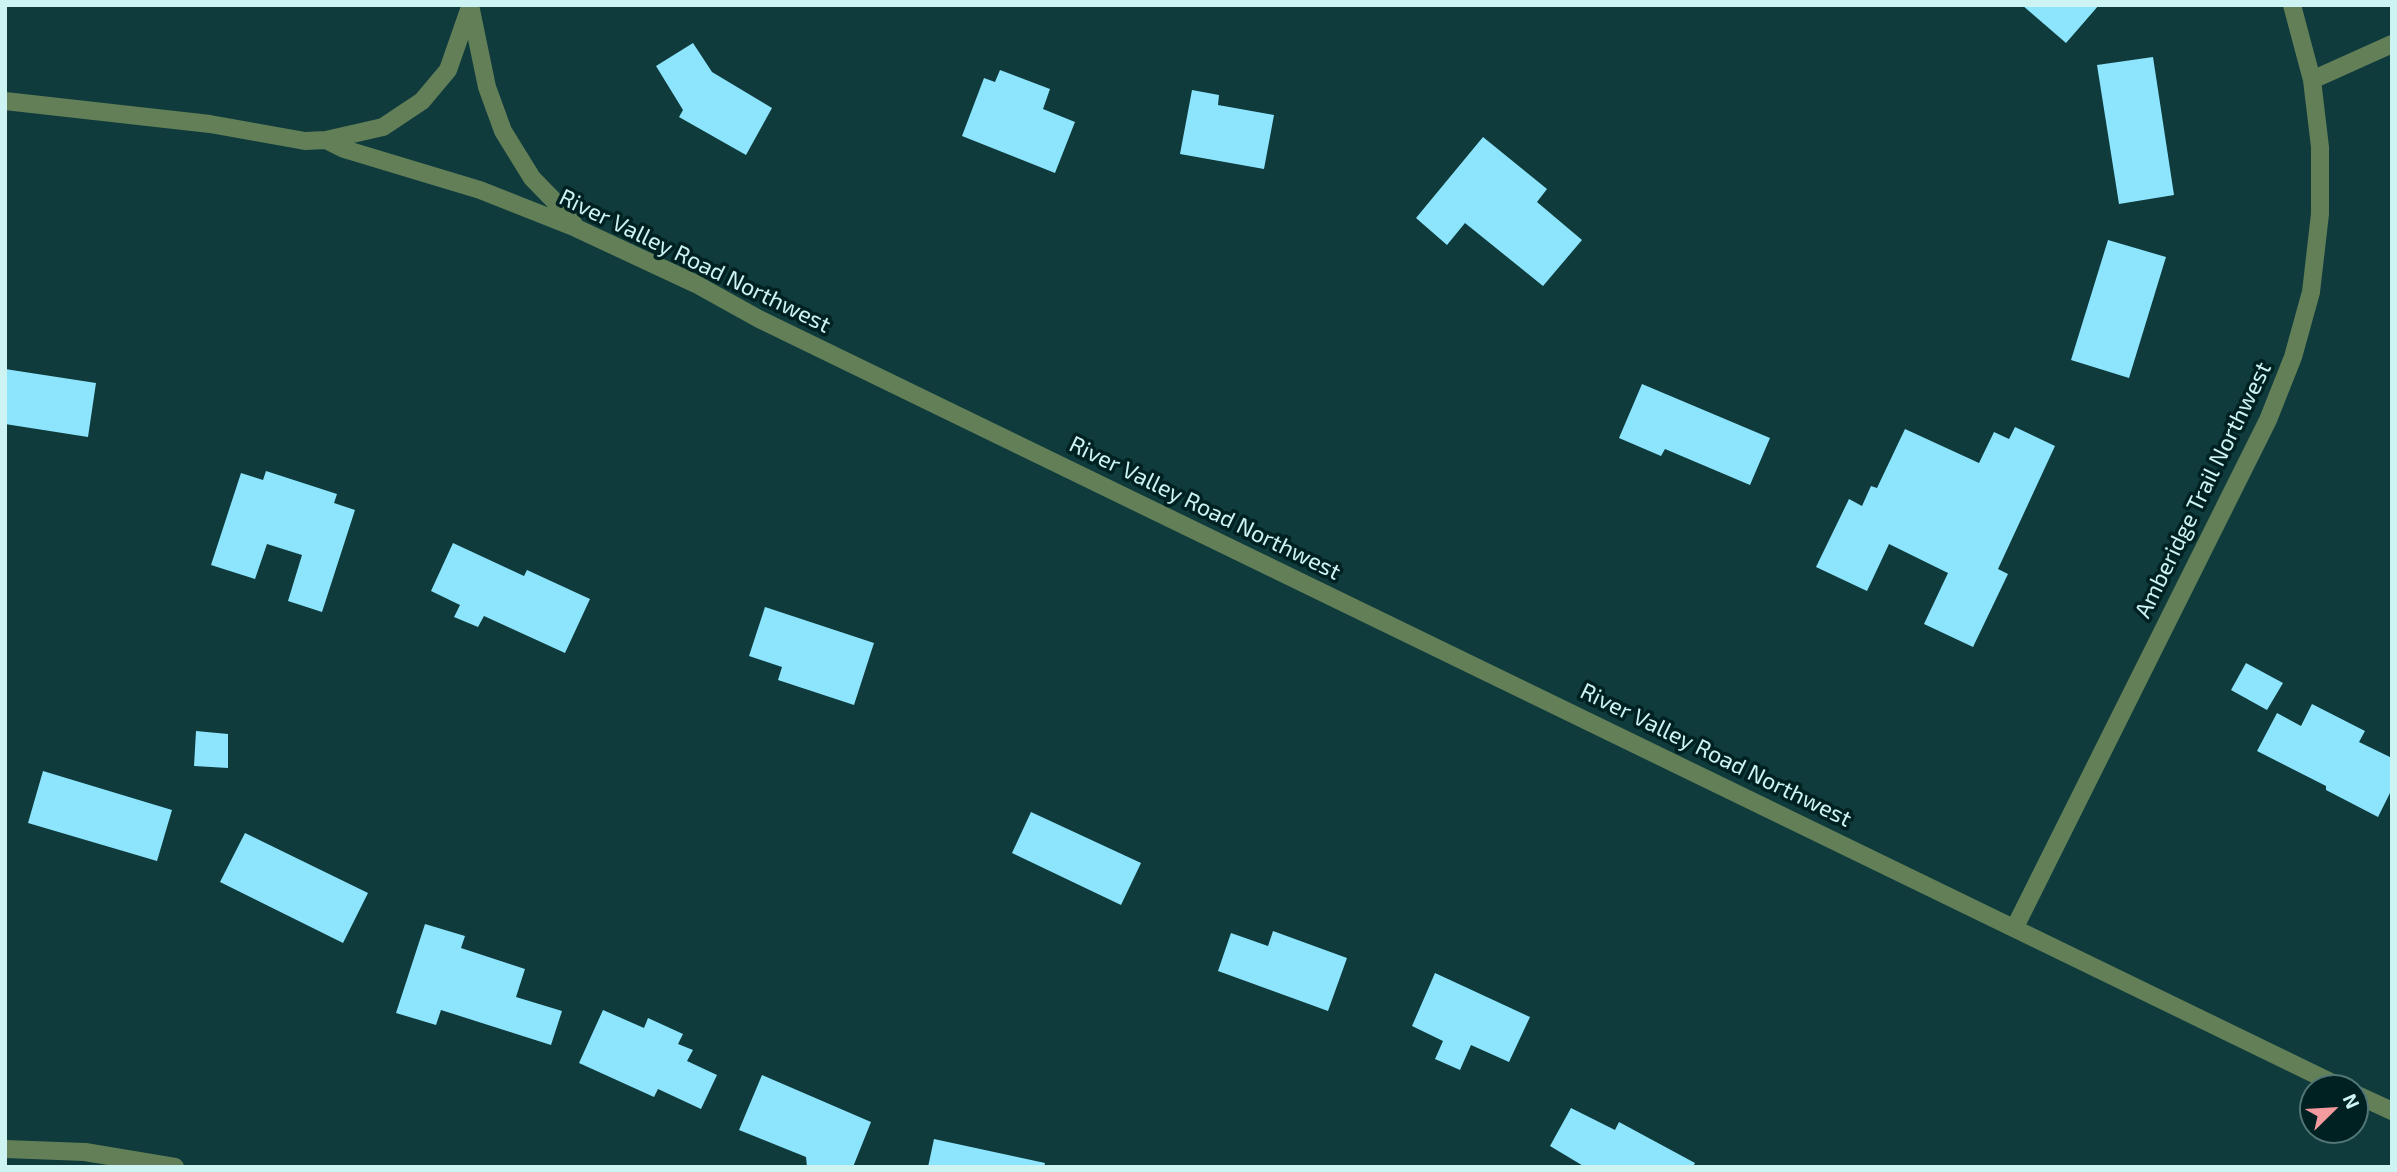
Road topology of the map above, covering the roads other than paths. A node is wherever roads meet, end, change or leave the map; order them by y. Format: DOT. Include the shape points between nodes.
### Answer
graph roads {
  1 [pos="2292,5"];
  2 [pos="470,6"];
  3 [pos="2392,44"];
  4 [pos="2312,80"];
  5 [pos="5,101"];
  6 [pos="326,140"];
  7 [pos="576,228"];
  8 [pos="2015,927"];
  9 [pos="2314,1074"];
  10 [pos="2369,1100"];
  11 [pos="2392,1111"];
  12 [pos="5,1149"];
  13 [pos="175,1167"];
  1 -- 4 [label="street, Amberidge Trail Northwest"];
  2 -- 6 [label="street" via="448,69 422,101 383,127"];
  2 -- 7 [label="street" via="487,88 503,131 532,178"];
  3 -- 4 [label="street"];
  4 -- 8 [label="street, Amberidge Trail Northwest" via="2320,147 2320,215 2311,292 2293,357 2268,420"];
  5 -- 6 [label="street, River Valley Road Northwest" via="210,124 305,141"];
  6 -- 7 [label="street, River Valley Road Northwest" via="480,190"];
  7 -- 8 [label="street, River Valley Road Northwest"];
  8 -- 9 [label="street, River Valley Road Northwest"];
  10 -- 11 [label="street"];
  12 -- 13 [label="street" via="85,1152"];
}
